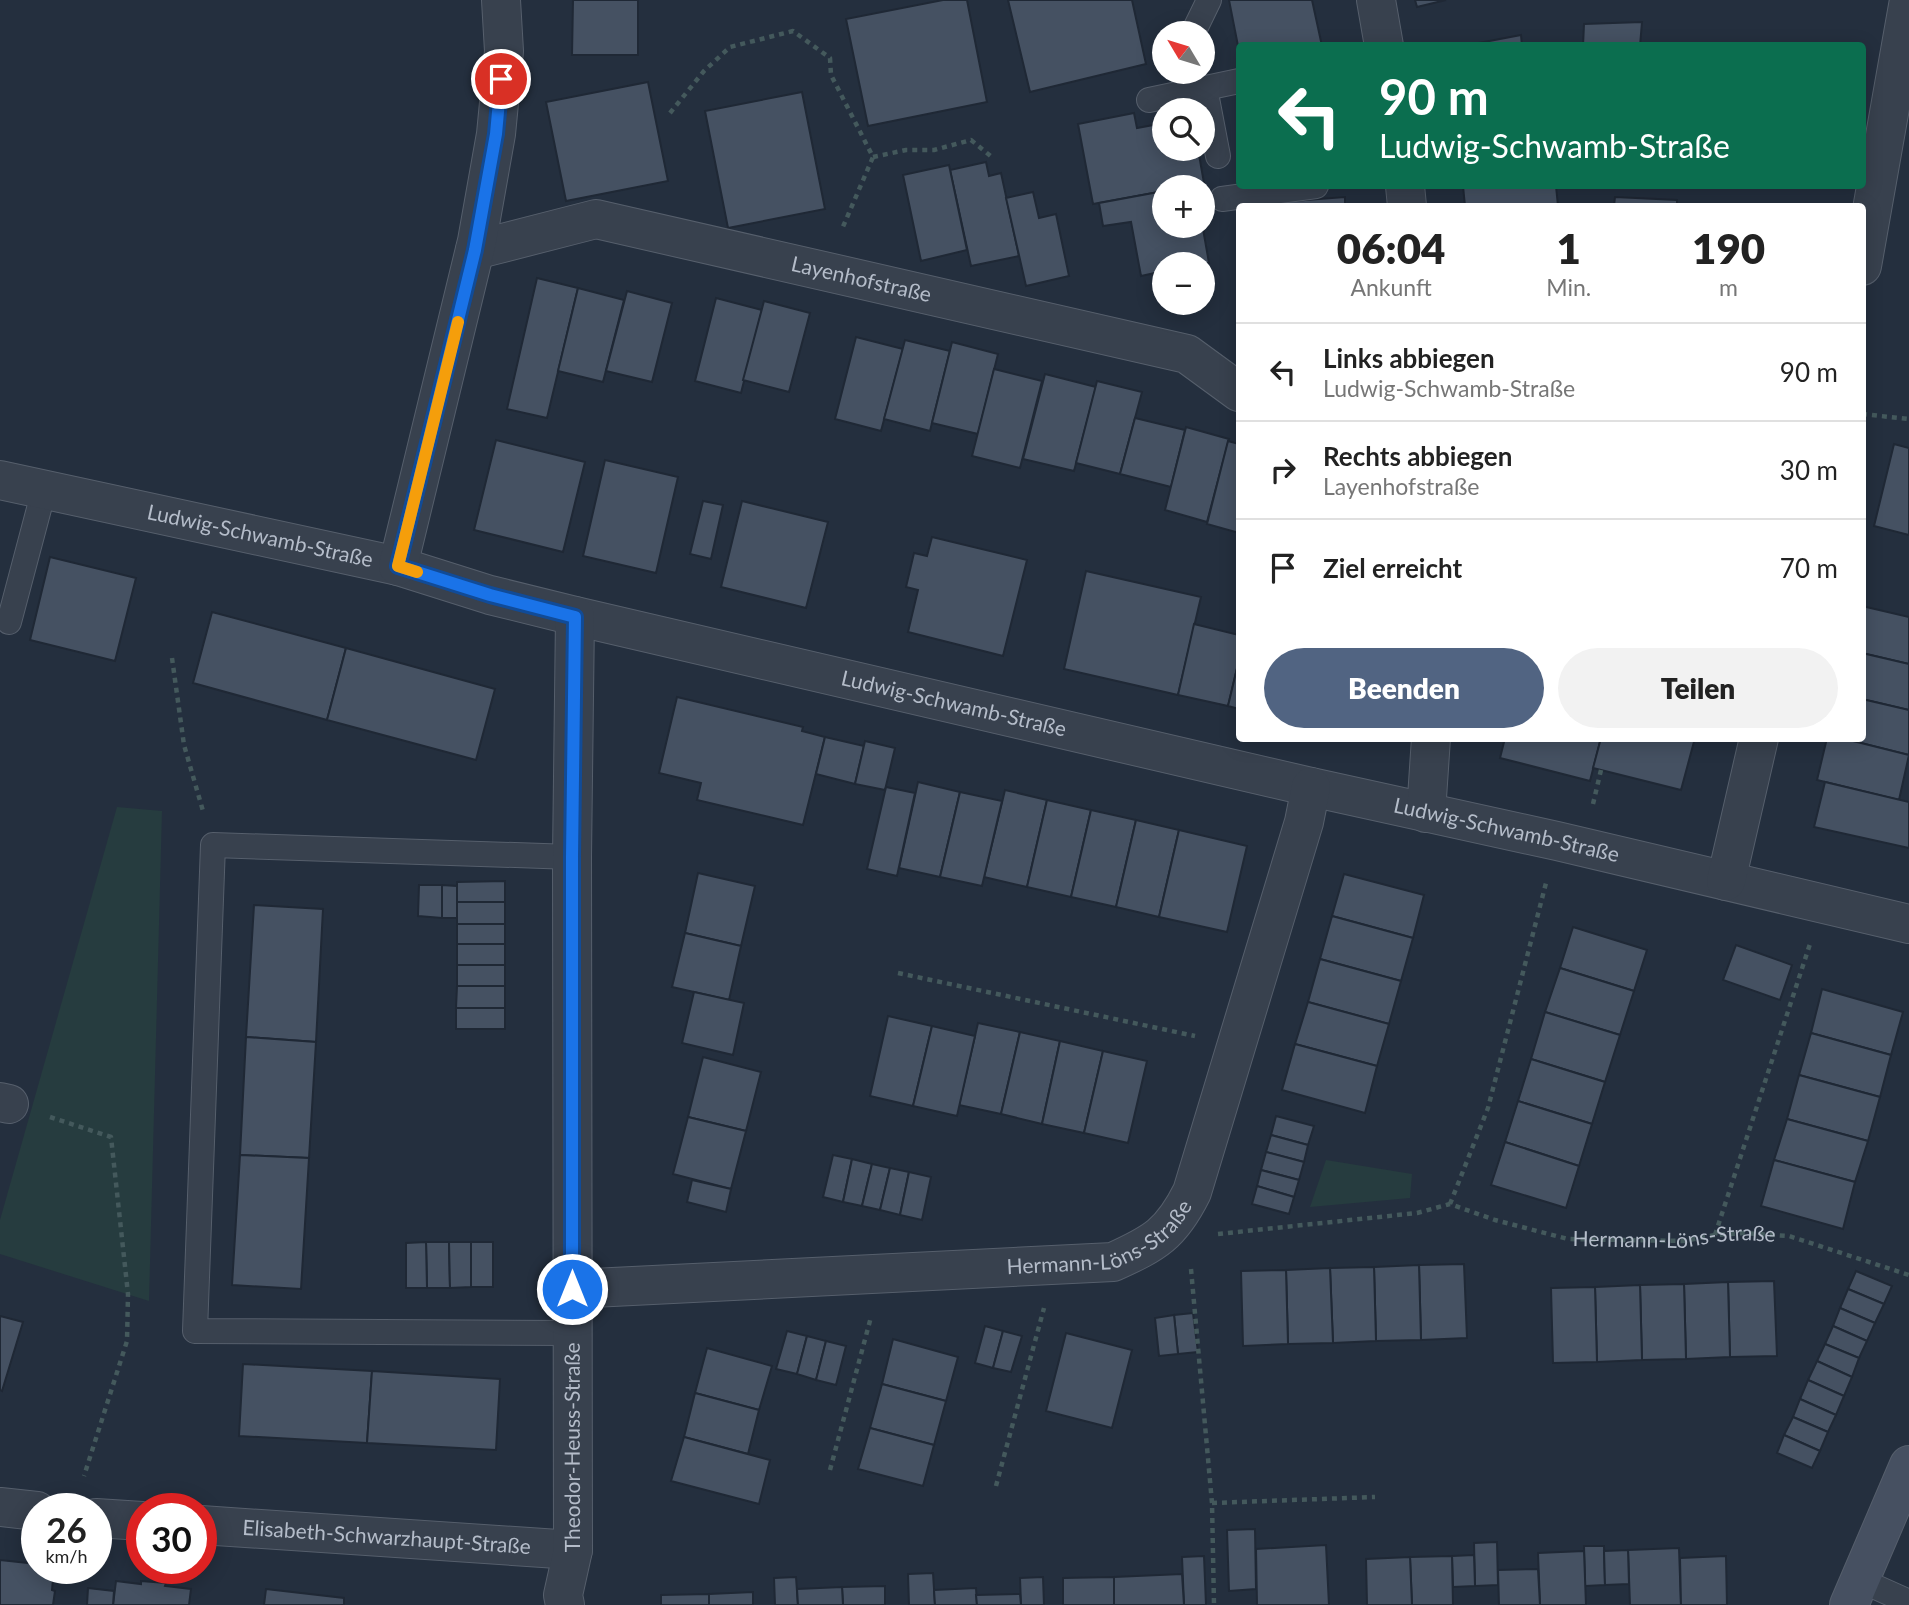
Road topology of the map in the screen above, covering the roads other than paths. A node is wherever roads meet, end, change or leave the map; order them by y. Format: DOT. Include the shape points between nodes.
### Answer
graph roads {
  1 [pos="501,0"];
  2 [pos="1209,0"];
  3 [pos="1376,0"];
  4 [pos="1909,0"];
  5 [pos="1199,21"];
  6 [pos="1383,42"];
  7 [pos="1236,81"];
  8 [pos="1205,88"];
  9 [pos="1149,100"];
  10 [pos="1218,156"];
  11 [pos="1294,189"];
  12 [pos="1222,199"];
  13 [pos="1866,243"];
  14 [pos="475,250"];
  15 [pos="1236,389"];
  16 [pos="0,481"];
  17 [pos="44,490"];
  18 [pos="398,566"];
  19 [pos="575,617"];
  20 [pos="9,622"];
  21 [pos="1431,742"];
  22 [pos="1758,742"];
  23 [pos="1311,788"];
  24 [pos="1426,813"];
  25 [pos="572,857"];
  26 [pos="1726,881"];
  27 [pos="1909,924"];
  28 [pos="572,1289"];
  29 [pos="573,1333"];
  30 [pos="1909,1465"];
  31 [pos="0,1507"];
  32 [pos="21,1509"];
  33 [pos="217,1526"];
  34 [pos="573,1550"];
  35 [pos="1854,1592"];
  36 [pos="1909,1602"];
  37 [pos="565,1605"];
  1 -- 14 [label="street" via="504,51 496,134"];
  2 -- 5 [label="lane"];
  3 -- 6 [label="street"];
  4 -- 13 [label="street"];
  7 -- 8 [label="lane"];
  8 -- 9 [label="lane"];
  8 -- 10 [label="lane"];
  11 -- 12 [label="lane"];
  14 -- 15 [label="street, Layenhofstraße" via="596,219 1187,354"];
  14 -- 18 [label="street"];
  16 -- 17 [label="street, Ludwig-Schwamb-Straße"];
  17 -- 18 [label="street, Ludwig-Schwamb-Straße"];
  17 -- 20 [label="lane"];
  18 -- 19 [label="street, Ludwig-Schwamb-Straße"];
  19 -- 23 [label="street, Ludwig-Schwamb-Straße"];
  19 -- 25 [label="street, Theodor-Heuss-Straße"];
  21 -- 24 [label="street"];
  22 -- 26 [label="street"];
  23 -- 24 [label="street, Ludwig-Schwamb-Straße"];
  23 -- 28 [label="street, Hermann-Löns-Straße" via="1192,1192 1167,1232 1144,1248 1113,1262"];
  24 -- 26 [label="street, Ludwig-Schwamb-Straße"];
  25 -- 28 [label="street, Theodor-Heuss-Straße"];
  25 -- 29 [label="lane" via="213,845 195,1331"];
  26 -- 27 [label="street, Ludwig-Schwamb-Straße"];
  28 -- 29 [label="street, Theodor-Heuss-Straße"];
  29 -- 34 [label="street, Theodor-Heuss-Straße"];
  30 -- 35 [label="main road"];
  31 -- 32 [label="street"];
  33 -- 34 [label="street, Elisabeth-Schwarzhaupt-Straße"];
  34 -- 37 [label="street, Theodor-Heuss-Straße"];
  35 -- 36 [label="lane"];
}
